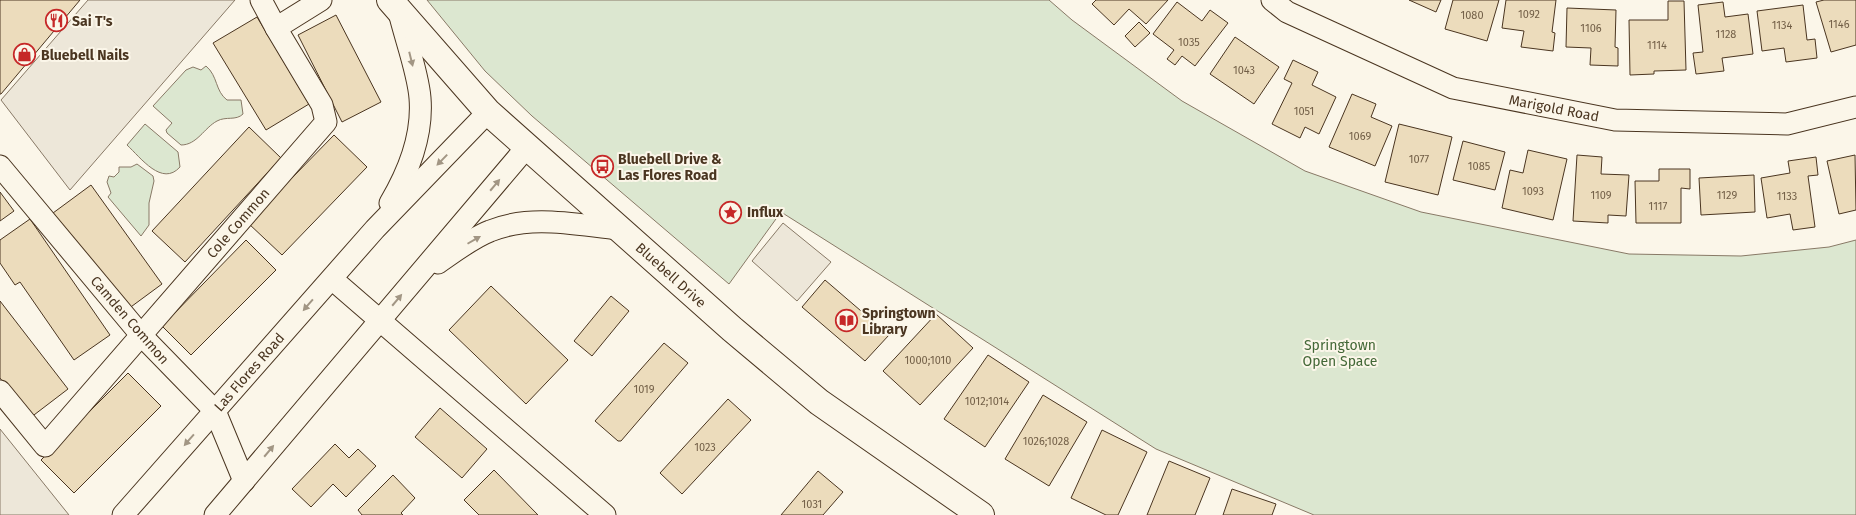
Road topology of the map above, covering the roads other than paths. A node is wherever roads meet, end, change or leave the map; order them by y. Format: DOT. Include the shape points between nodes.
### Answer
graph roads {
  1 [pos="261,0"];
  2 [pos="321,0"];
  3 [pos="1272,0"];
  4 [pos="395,6"];
  5 [pos="276,28"];
  6 [pos="1856,107"];
  7 [pos="488,112"];
  8 [pos="526,148"];
  9 [pos="0,166"];
  10 [pos="375,229"];
  11 [pos="620,229"];
  12 [pos="418,275"];
  13 [pos="332,279"];
  14 [pos="379,321"];
  15 [pos="141,335"];
  16 [pos="0,391"];
  17 [pos="215,411"];
  18 [pos="244,482"];
  19 [pos="123,515"];
  20 [pos="215,515"];
  21 [pos="605,515"];
  22 [pos="981,515"];
  1 -- 5 [label="street"];
  2 -- 5 [label="street"];
  3 -- 6 [label="street, Marigold Road" via="1288,12 1453,88 1616,120 1787,124"];
  4 -- 7 [label="street, Bluebell Drive"];
  4 -- 10 [label="street, Las Flores Road, one-way" via="420,97 419,130 398,190"];
  5 -- 15 [label="street, Cole Common" via="322,105 326,122"];
  7 -- 8 [label="street, Bluebell Drive"];
  7 -- 10 [label="street, Las Flores Road, one-way"];
  8 -- 11 [label="street, Bluebell Drive"];
  12 -- 8 [label="street, one-way"];
  9 -- 15 [label="street, Camden Common"];
  10 -- 13 [label="street, Las Flores Road"];
  12 -- 11 [label="street, one-way" via="490,231 513,224 552,222"];
  11 -- 22 [label="street, Bluebell Drive" via="819,402"];
  14 -- 12 [label="street, one-way"];
  13 -- 14 [label="street"];
  13 -- 17 [label="street, Las Flores Road, one-way"];
  18 -- 14 [label="street, one-way"];
  14 -- 21 [label="street"];
  15 -- 16 [label="street, Cole Common" via="45,446"];
  15 -- 17 [label="street, Camden Common"];
  17 -- 18 [label="street, Camden Common"];
  17 -- 19 [label="street, Las Flores Road, one-way"];
  18 -- 20 [label="street"];
}
